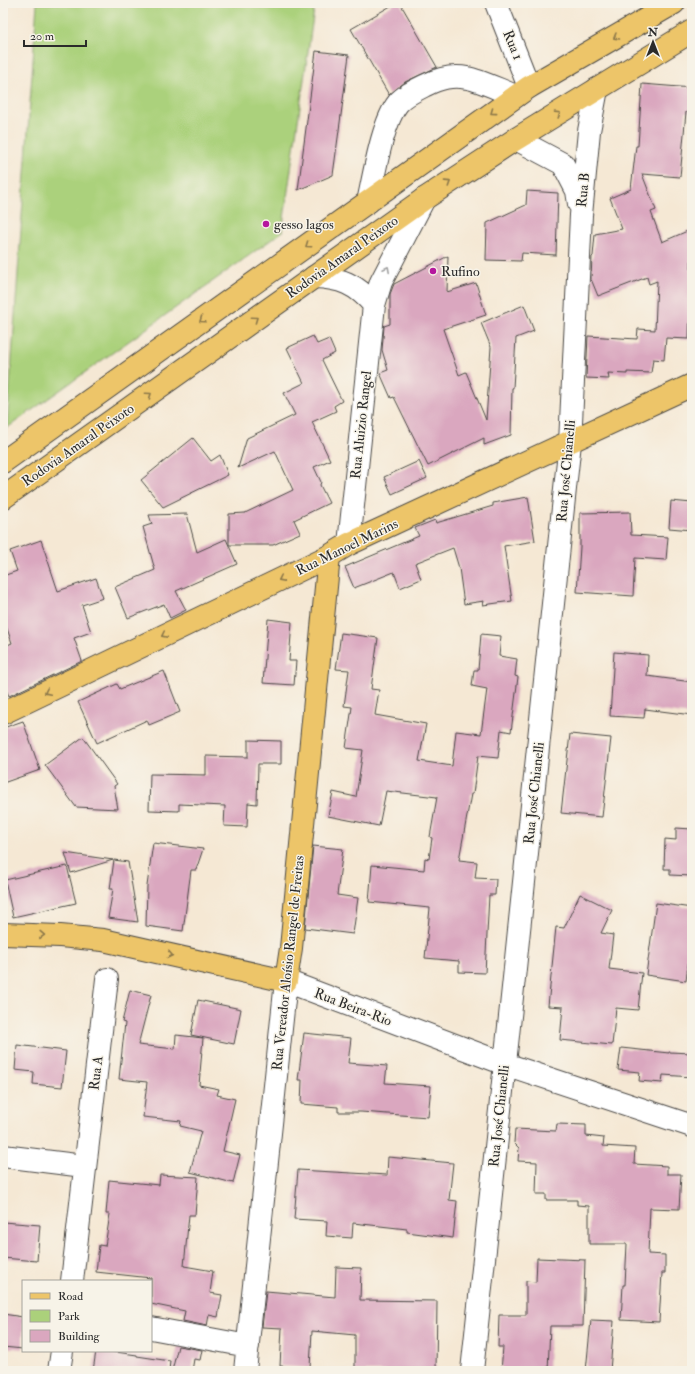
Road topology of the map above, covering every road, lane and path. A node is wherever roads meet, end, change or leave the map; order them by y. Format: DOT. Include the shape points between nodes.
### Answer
graph roads {
  1 [pos="496,3"];
  2 [pos="674,3"];
  3 [pos="692,30"];
  4 [pos="598,89"];
  5 [pos="522,91"];
  6 [pos="516,139"];
  7 [pos="424,199"];
  8 [pos="368,202"];
  9 [pos="581,215"];
  10 [pos="314,277"];
  11 [pos="374,305"];
  12 [pos="692,385"];
  13 [pos="570,442"];
  14 [pos="3,462"];
  15 [pos="3,498"];
  16 [pos="349,544"];
  17 [pos="329,556"];
  18 [pos="3,713"];
  19 [pos="3,934"];
  20 [pos="107,980"];
  21 [pos="286,981"];
  22 [pos="505,1064"];
  23 [pos="692,1126"];
  24 [pos="3,1156"];
  25 [pos="84,1166"];
  26 [pos="72,1280"];
  27 [pos="152,1328"];
  28 [pos="248,1346"];
  29 [pos="62,1352"];
  30 [pos="59,1371"];
  31 [pos="245,1371"];
  32 [pos="472,1371"];
  1 -- 5 [label="street, Rua 1"];
  2 -- 5 [label="main road, one-way"];
  3 -- 4 [label="main road, Rodovia Amaral Peixoto"];
  6 -- 4 [label="main road, Rodovia Amaral Peixoto, one-way"];
  4 -- 9 [label="street, Rua B" via="589,131"];
  5 -- 8 [label="main road, one-way"];
  5 -- 8 [label="street" via="452,76 410,93 398,103 389,117"];
  7 -- 6 [label="main road, Rodovia Amaral Peixoto, one-way"];
  6 -- 9 [label="street, Rua B" via="563,164 577,191"];
  7 -- 10 [label="main road, Rodovia Amaral Peixoto"];
  11 -- 7 [label="street, Rua Aluizio Rangel, one-way" via="381,282"];
  8 -- 14 [label="main road, one-way"];
  9 -- 13 [label="street, Rua José Chianelli"];
  10 -- 11 [label="street" via="330,278 354,286"];
  15 -- 10 [label="main road, Rodovia Amaral Peixoto, one-way"];
  11 -- 16 [label="street, Rua Aluizio Rangel"];
  12 -- 13 [label="main road, Rua Manoel Marins"];
  13 -- 16 [label="main road, Rua Manoel Marins"];
  13 -- 22 [label="street, Rua José Chianelli"];
  16 -- 17 [label="main road, Rua Manoel Marins"];
  17 -- 18 [label="main road, Rua Manoel Marins, one-way"];
  17 -- 21 [label="main road, Rua Vereador Aloísio Rangel de Freitas"];
  19 -- 21 [label="main road, Rua Beira-Rio, one-way" via="103,940"];
  20 -- 25 [label="street, Rua A"];
  21 -- 22 [label="street, Rua Beira-Rio"];
  21 -- 28 [label="street, Rua Vereador Aloísio Rangel de Freitas"];
  22 -- 23 [label="street, Rua Beira-Rio"];
  22 -- 32 [label="street, Rua José Chianelli"];
  24 -- 25 [label="street"];
  25 -- 26 [label="street, Rua A"];
  27 -- 28 [label="street"];
  28 -- 31 [label="street, Rua Vereador Aloísio Rangel de Freitas"];
  29 -- 30 [label="street"];
}
